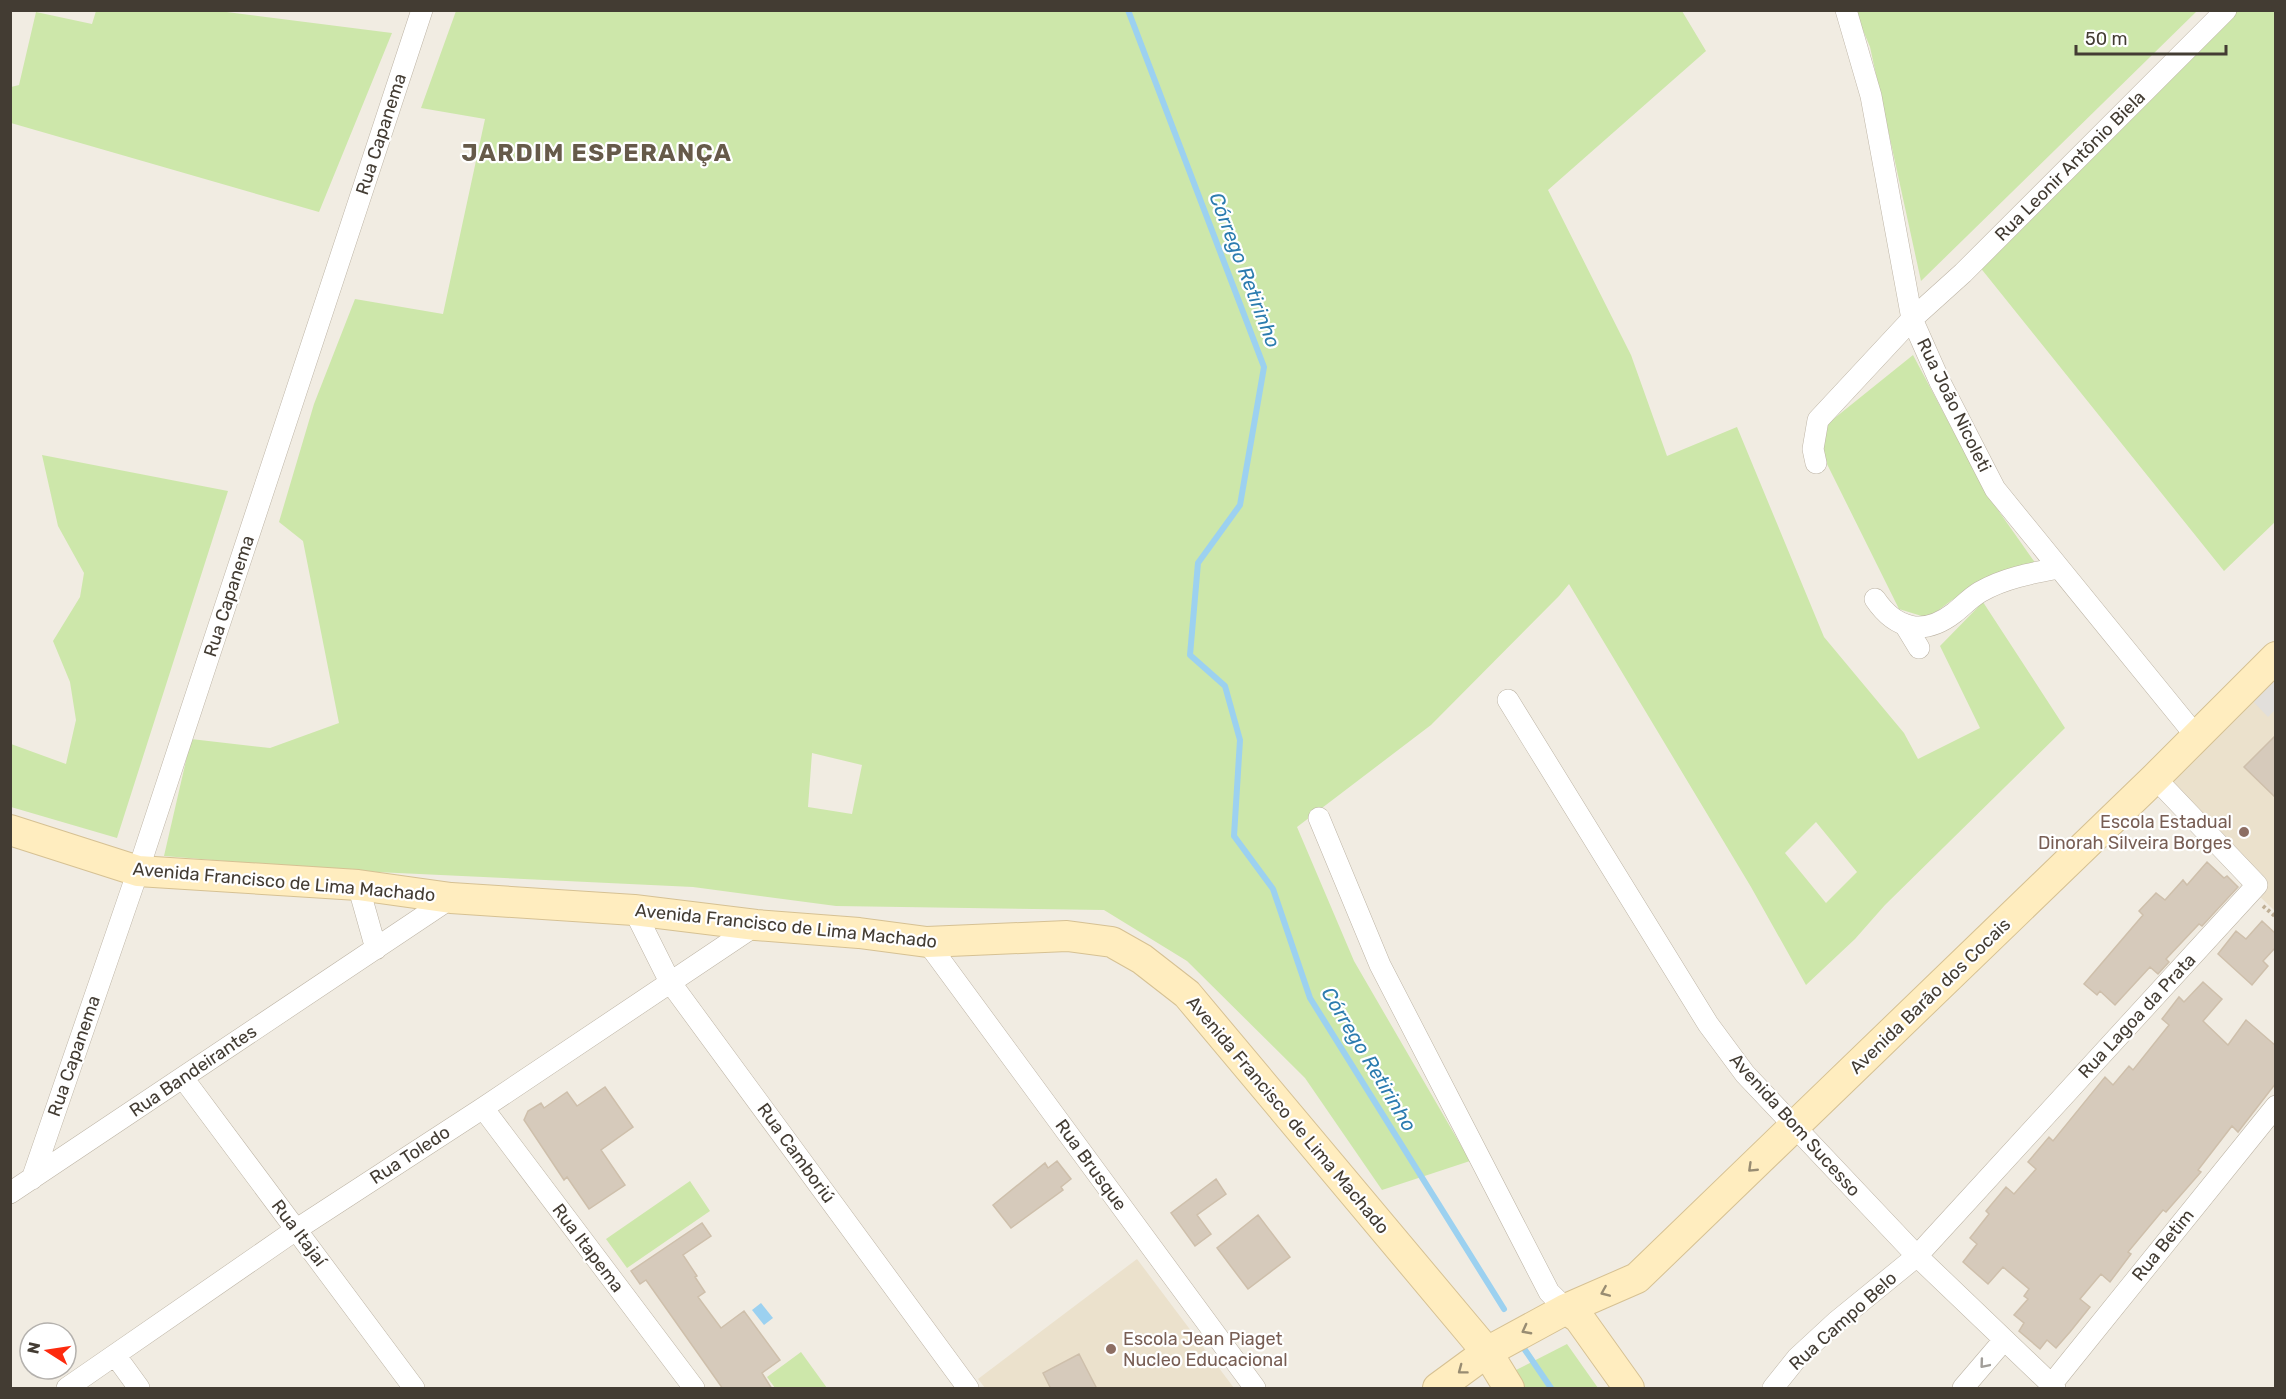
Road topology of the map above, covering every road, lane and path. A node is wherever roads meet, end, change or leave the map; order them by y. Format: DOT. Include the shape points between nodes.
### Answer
graph roads {
  1 [pos="422,10"];
  2 [pos="1846,10"];
  3 [pos="2226,10"];
  4 [pos="1912,319"];
  5 [pos="1816,463"];
  6 [pos="2059,568"];
  7 [pos="1875,599"];
  8 [pos="1905,625"];
  9 [pos="1919,648"];
  10 [pos="2276,657"];
  11 [pos="1508,699"];
  12 [pos="2196,736"];
  13 [pos="2155,778"];
  14 [pos="1319,818"];
  15 [pos="10,830"];
  16 [pos="138,871"];
  17 [pos="358,885"];
  18 [pos="451,898"];
  19 [pos="634,910"];
  20 [pos="756,925"];
  21 [pos="927,942"];
  22 [pos="376,949"];
  23 [pos="670,982"];
  24 [pos="183,1078"];
  25 [pos="2276,1106"];
  26 [pos="483,1108"];
  27 [pos="1795,1127"];
  28 [pos="32,1179"];
  29 [pos="10,1193"];
  30 [pos="297,1229"];
  31 [pos="1917,1256"];
  32 [pos="1566,1309"];
  33 [pos="2004,1340"];
  34 [pos="1487,1352"];
  35 [pos="115,1355"];
  36 [pos="2053,1387"];
  37 [pos="67,1389"];
  38 [pos="139,1389"];
  39 [pos="414,1389"];
  40 [pos="694,1389"];
  41 [pos="968,1389"];
  42 [pos="1255,1389"];
  43 [pos="1438,1389"];
  44 [pos="1509,1389"];
  45 [pos="1629,1389"];
  46 [pos="1773,1389"];
  47 [pos="1963,1389"];
  1 -- 16 [label="street, Rua Capanema"];
  2 -- 4 [label="street, Rua João Nicoleti" via="1870,96"];
  3 -- 4 [label="street, Rua Leonir Antônio Biela"];
  4 -- 5 [label="street, Rua Leonir Antônio Biela" via="1818,420 1813,449"];
  4 -- 6 [label="street, Rua João Nicoleti" via="1995,489"];
  6 -- 8 [label="street" via="2029,573 1979,592 1934,625"];
  6 -- 12 [label="street, Rua João Nicoleti"];
  7 -- 8 [label="street" via="1894,620"];
  8 -- 9 [label="street"];
  10 -- 12 [label="street, Avenida Barão dos Cocais"];
  11 -- 27 [label="street, Avenida Bom Sucesso" via="1708,1024 1745,1074"];
  12 -- 13 [label="street, Avenida Barão dos Cocais"];
  13 -- 27 [label="street, Avenida Barão dos Cocais"];
  13 -- 31 [label="street, Rua Lagoa da Prata" via="2257,885"];
  14 -- 32 [label="street" via="1380,965 1549,1292"];
  15 -- 16 [label="street, Avenida Francisco de Lima Machado"];
  16 -- 17 [label="street, Avenida Francisco de Lima Machado"];
  16 -- 28 [label="street, Rua Capanema"];
  17 -- 18 [label="street, Avenida Francisco de Lima Machado"];
  17 -- 22 [label="street"];
  18 -- 19 [label="street, Avenida Francisco de Lima Machado"];
  18 -- 22 [label="street, Rua Bandeirantes"];
  19 -- 20 [label="street, Avenida Francisco de Lima Machado"];
  19 -- 23 [label="street, Rua Camboriú"];
  20 -- 21 [label="street, Avenida Francisco de Lima Machado"];
  20 -- 23 [label="street, Rua Toledo"];
  21 -- 34 [label="street, Avenida Francisco de Lima Machado" via="1067,936 1112,942 1142,959 1187,994"];
  21 -- 42 [label="street, Rua Brusque"];
  22 -- 24 [label="street, Rua Bandeirantes"];
  23 -- 26 [label="street, Rua Toledo"];
  23 -- 41 [label="street, Rua Camboriú"];
  24 -- 28 [label="street, Rua Bandeirantes"];
  24 -- 30 [label="street, Rua Itajaí"];
  25 -- 36 [label="street, Rua Betim"];
  26 -- 30 [label="street, Rua Toledo"];
  26 -- 40 [label="street, Rua Itapema"];
  27 -- 31 [label="street, Avenida Bom Sucesso"];
  27 -- 32 [label="street, Avenida Barão dos Cocais, one-way" via="1637,1278"];
  28 -- 29 [label="street, Rua Bandeirantes"];
  30 -- 35 [label="street, Rua Toledo"];
  30 -- 39 [label="street, Rua Itajaí"];
  31 -- 33 [label="street, Avenida Bom Sucesso"];
  31 -- 46 [label="street, Rua Campo Belo" via="1797,1358"];
  32 -- 34 [label="street, Avenida Barão dos Cocais, one-way"];
  32 -- 45 [label="street" via="1580,1318"];
  33 -- 36 [label="street, Avenida Bom Sucesso"];
  33 -- 47 [label="street, one-way"];
  34 -- 43 [label="street, Avenida Barão dos Cocais, one-way"];
  34 -- 44 [label="street, Avenida Francisco de Lima Machado"];
  35 -- 37 [label="street, Rua Toledo"];
  35 -- 38 [label="street"];
}
